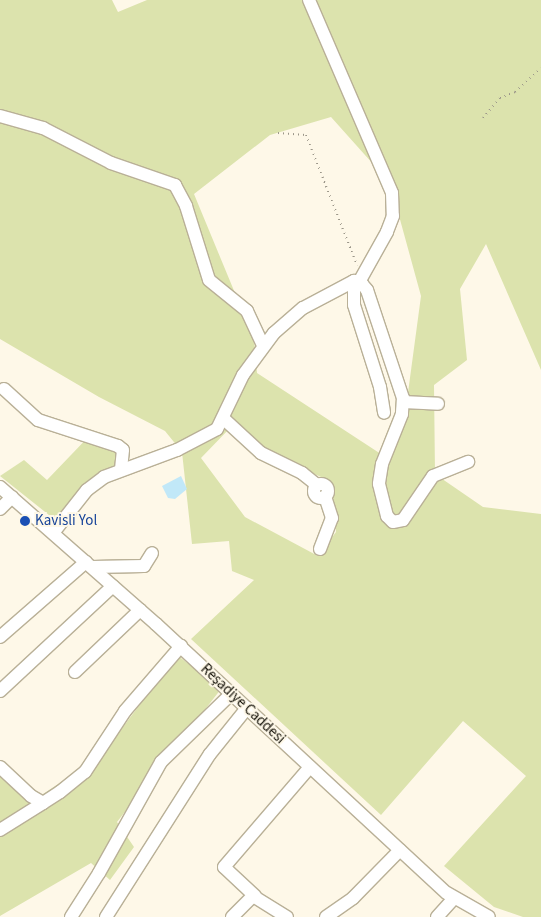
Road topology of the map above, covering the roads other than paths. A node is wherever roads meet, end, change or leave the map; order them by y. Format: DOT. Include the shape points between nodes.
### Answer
graph roads {
  1 [pos="310,0"];
  2 [pos="0,116"];
  3 [pos="358,279"];
  4 [pos="263,346"];
  5 [pos="4,389"];
  6 [pos="404,402"];
  7 [pos="438,404"];
  8 [pos="384,413"];
  9 [pos="224,419"];
  10 [pos="468,462"];
  11 [pos="121,468"];
  12 [pos="0,487"];
  13 [pos="12,497"];
  14 [pos="0,509"];
  15 [pos="53,533"];
  16 [pos="320,549"];
  17 [pos="152,553"];
  18 [pos="89,565"];
  19 [pos="113,586"];
  20 [pos="140,610"];
  21 [pos="0,637"];
  22 [pos="181,646"];
  23 [pos="75,672"];
  24 [pos="0,691"];
  25 [pos="231,694"];
  26 [pos="247,708"];
  27 [pos="0,767"];
  28 [pos="310,767"];
  29 [pos="43,802"];
  30 [pos="0,830"];
  31 [pos="400,850"];
  32 [pos="255,896"];
  33 [pos="454,898"];
  34 [pos="70,917"];
  35 [pos="106,917"];
  36 [pos="232,917"];
  37 [pos="287,917"];
  38 [pos="326,917"];
  39 [pos="437,917"];
  40 [pos="489,917"];
  1 -- 3 [label="street" via="392,193 393,216 388,232 376,256"];
  2 -- 4 [label="street" via="43,128 111,163 175,185 186,206 212,286 247,311"];
  3 -- 4 [label="street" via="303,308"];
  3 -- 6 [label="street" via="367,290"];
  3 -- 8 [label="street" via="354,304 380,387"];
  4 -- 9 [label="street" via="243,375"];
  5 -- 11 [label="street" via="38,420 118,446 123,450"];
  6 -- 7 [label="street"];
  6 -- 10 [label="street" via="382,464 379,484 390,520 402,520 433,476 446,468"];
  9 -- 11 [label="street" via="210,434"];
  9 -- 16 [label="street" via="261,453 302,473 317,485 326,486 325,496 332,518"];
  11 -- 15 [label="street" via="87,490"];
  12 -- 13 [label="street, Reşadiye Caddesi"];
  13 -- 14 [label="street"];
  13 -- 15 [label="street, Reşadiye Caddesi"];
  15 -- 18 [label="street, Reşadiye Caddesi"];
  17 -- 18 [label="street" via="144,566"];
  18 -- 19 [label="street, Reşadiye Caddesi"];
  18 -- 21 [label="street"];
  19 -- 20 [label="street, Reşadiye Caddesi"];
  19 -- 24 [label="street"];
  20 -- 22 [label="street, Reşadiye Caddesi"];
  20 -- 23 [label="street"];
  22 -- 25 [label="street, Reşadiye Caddesi"];
  22 -- 29 [label="street" via="125,711 85,772"];
  25 -- 26 [label="street, Reşadiye Caddesi"];
  25 -- 34 [label="street" via="161,762 99,873"];
  26 -- 28 [label="street, Reşadiye Caddesi"];
  26 -- 35 [label="street" via="210,754"];
  27 -- 29 [label="street" via="31,796"];
  28 -- 31 [label="street, Reşadiye Caddesi"];
  28 -- 32 [label="street" via="224,867"];
  29 -- 30 [label="street"];
  31 -- 33 [label="street, Reşadiye Caddesi"];
  31 -- 38 [label="street" via="353,898"];
  32 -- 36 [label="street"];
  32 -- 37 [label="street"];
  33 -- 39 [label="street"];
  33 -- 40 [label="street, Reşadiye Caddesi"];
}
